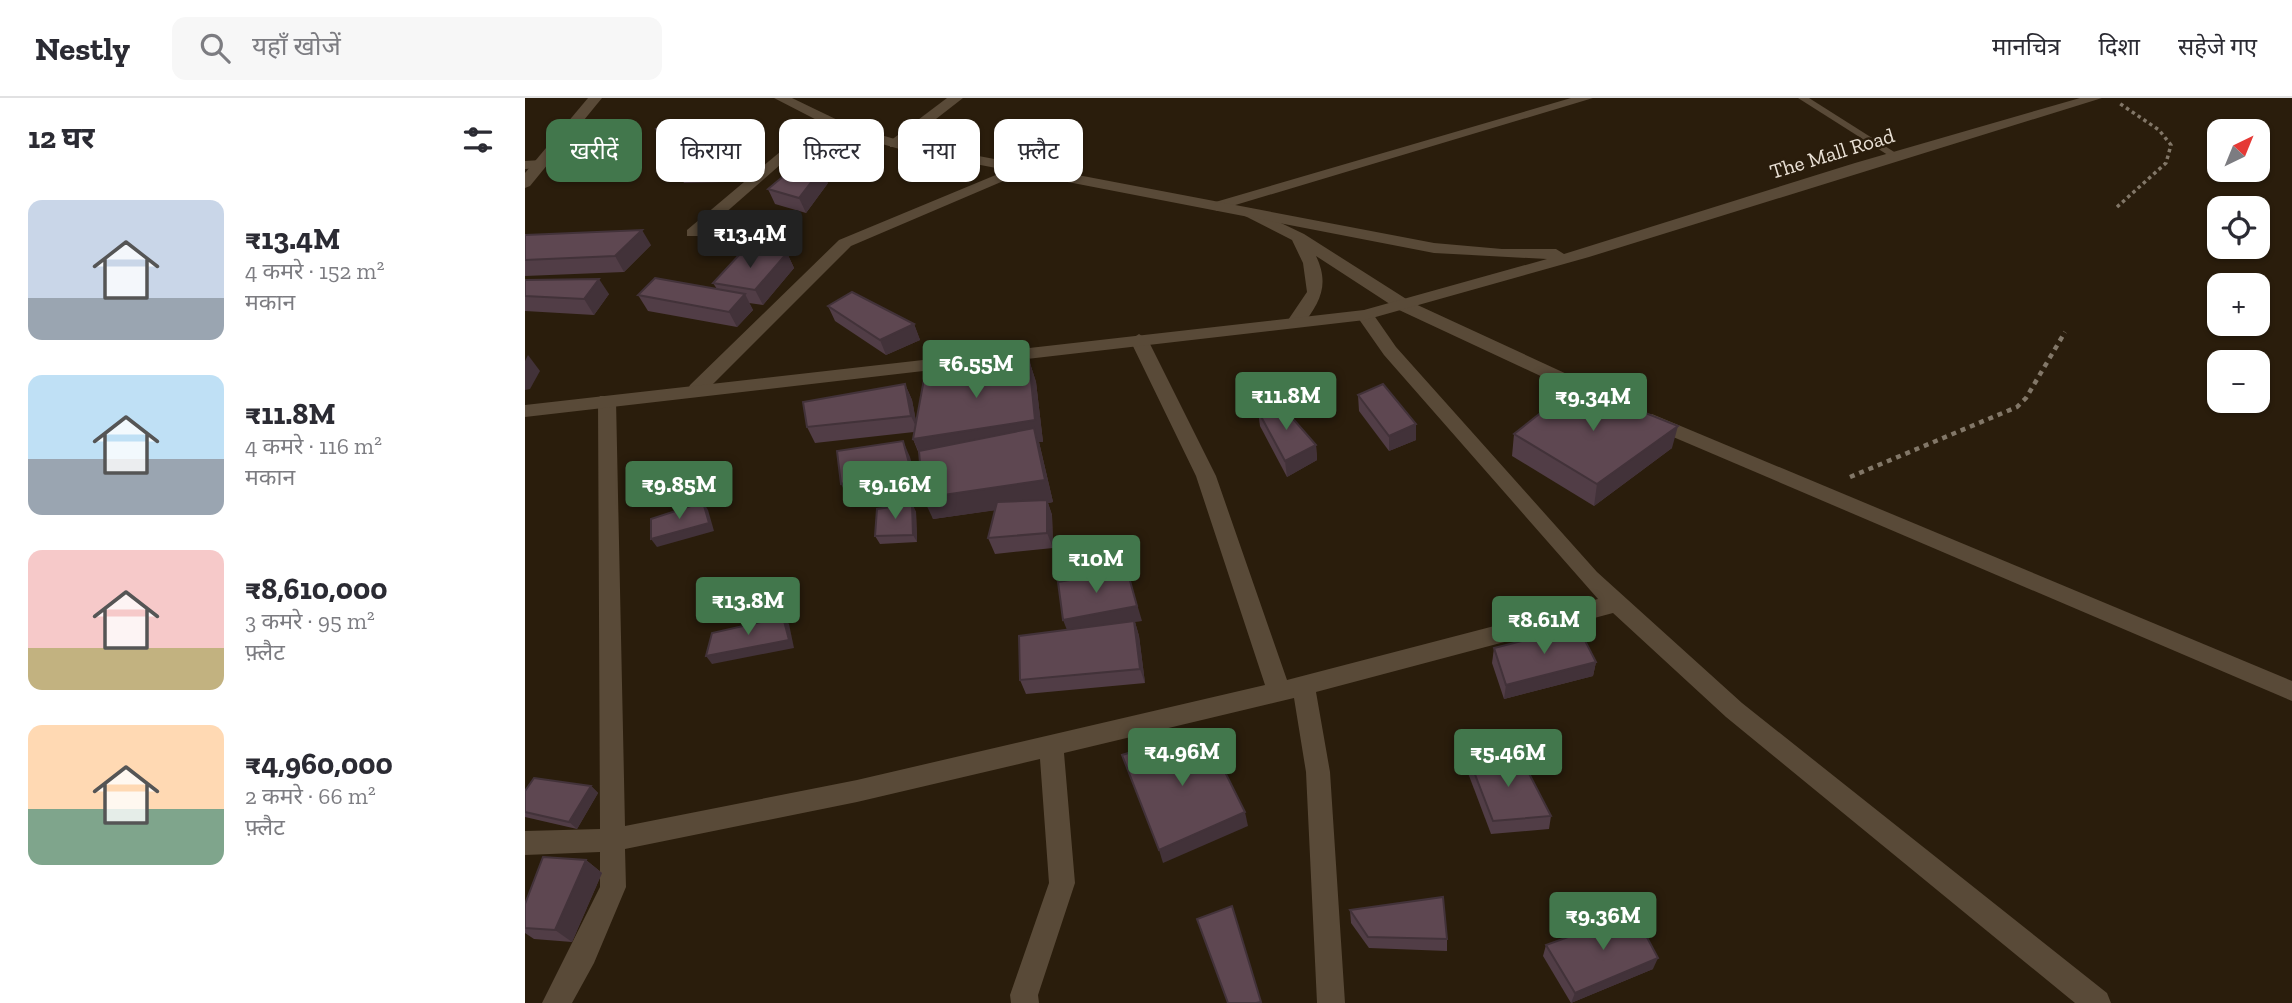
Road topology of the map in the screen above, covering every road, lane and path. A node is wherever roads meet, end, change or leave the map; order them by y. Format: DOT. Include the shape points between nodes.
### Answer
graph roads {
  1 [pos="781,98"];
  2 [pos="956,98"];
  3 [pos="1586,98"];
  4 [pos="1803,98"];
  5 [pos="2095,98"];
  6 [pos="2111,98"];
  7 [pos="597,100"];
  8 [pos="824,119"];
  9 [pos="884,141"];
  10 [pos="895,144"];
  11 [pos="1894,155"];
  12 [pos="779,158"];
  13 [pos="994,163"];
  14 [pos="541,164"];
  15 [pos="525,165"];
  16 [pos="994,180"];
  17 [pos="1083,180"];
  18 [pos="525,183"];
  19 [pos="1217,206"];
  20 [pos="2117,206"];
  21 [pos="1250,213"];
  22 [pos="693,233"];
  23 [pos="1298,237"];
  24 [pos="1583,254"];
  25 [pos="1405,306"];
  26 [pos="1365,316"];
  27 [pos="1295,323"];
  28 [pos="2065,332"];
  29 [pos="1139,340"];
  30 [pos="697,388"];
  31 [pos="607,400"];
  32 [pos="525,411"];
  33 [pos="1816,490"];
  34 [pos="1617,603"];
  35 [pos="1291,689"];
  36 [pos="2292,691"];
  37 [pos="1051,745"];
  38 [pos="613,840"];
  39 [pos="525,843"];
  40 [pos="554,1002"];
  41 [pos="1024,1003"];
  42 [pos="1332,1003"];
  43 [pos="2097,1003"];
  1 -- 8 [label="street"];
  2 -- 10 [label="street"];
  3 -- 19 [label="street"];
  4 -- 11 [label="lane"];
  5 -- 11 [label="street, The Mall Road"];
  6 -- 20 [label="path" via="2159,130 2171,145 2166,163"];
  7 -- 14 [label="street"];
  9 -- 10 [label="street"];
  10 -- 13 [label="street"];
  11 -- 24 [label="street, The Mall Road"];
  12 -- 22 [label="street"];
  14 -- 15 [label="street"];
  14 -- 18 [label="street"];
  16 -- 30 [label="street" via="845,243"];
  17 -- 19 [label="street"];
  19 -- 21 [label="street"];
  21 -- 23 [label="street"];
  21 -- 24 [label="street" via="1434,248"];
  23 -- 25 [label="street"];
  23 -- 27 [label="street" via="1317,271 1313,303"];
  24 -- 25 [label="street, The Mall Road"];
  25 -- 26 [label="street, The Mall Road"];
  25 -- 33 [label="street" via="1626,409"];
  26 -- 27 [label="street, The Mall Road"];
  26 -- 34 [label="street" via="1465,438 1589,578"];
  27 -- 29 [label="street, The Mall Road"];
  28 -- 33 [label="path" via="2017,407"];
  29 -- 30 [label="street, The Mall Road"];
  29 -- 35 [label="street" via="1206,476"];
  30 -- 31 [label="street, The Mall Road"];
  31 -- 32 [label="street, The Mall Road"];
  31 -- 38 [label="street"];
  33 -- 36 [label="street"];
  34 -- 35 [label="street"];
  34 -- 43 [label="street" via="1734,710"];
  35 -- 37 [label="street"];
  35 -- 42 [label="street" via="1318,772"];
  37 -- 38 [label="street" via="857,791"];
  37 -- 41 [label="street" via="1062,883"];
  38 -- 39 [label="street"];
  38 -- 40 [label="street" via="613,887 584,953"];
}
